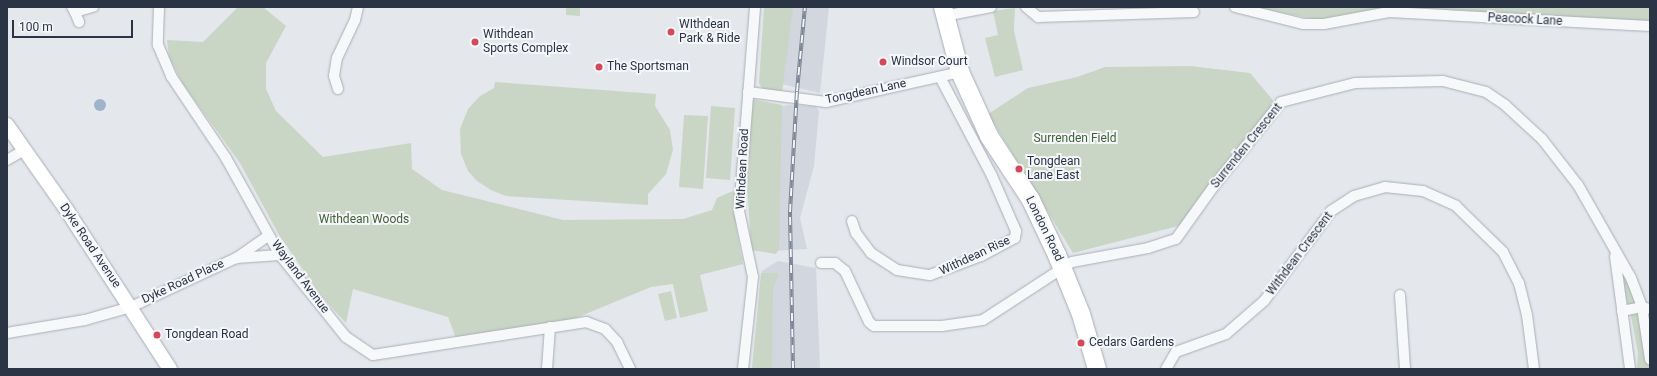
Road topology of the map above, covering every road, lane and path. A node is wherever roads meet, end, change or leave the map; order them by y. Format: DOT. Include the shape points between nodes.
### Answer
graph roads {
  1 [pos="93,7"];
  2 [pos="159,7"];
  3 [pos="358,7"];
  4 [pos="755,7"];
  5 [pos="991,7"];
  6 [pos="1026,7"];
  7 [pos="1235,7"];
  8 [pos="73,10"];
  9 [pos="944,11"];
  10 [pos="1194,12"];
  11 [pos="79,22"];
  12 [pos="1650,26"];
  13 [pos="960,72"];
  14 [pos="940,77"];
  15 [pos="338,89"];
  16 [pos="748,90"];
  17 [pos="7,125"];
  18 [pos="24,150"];
  19 [pos="7,160"];
  20 [pos="852,221"];
  21 [pos="268,236"];
  22 [pos="280,254"];
  23 [pos="1615,254"];
  24 [pos="236,258"];
  25 [pos="821,263"];
  26 [pos="1062,266"];
  27 [pos="1400,295"];
  28 [pos="131,307"];
  29 [pos="1646,308"];
  30 [pos="1622,311"];
  31 [pos="550,327"];
  32 [pos="7,333"];
  33 [pos="1650,359"];
  34 [pos="170,369"];
  35 [pos="547,369"];
  36 [pos="630,369"];
  37 [pos="743,369"];
  38 [pos="1097,369"];
  39 [pos="1166,369"];
  40 [pos="1405,369"];
  41 [pos="1534,369"];
  42 [pos="1630,369"];
  1 -- 8 [label="street"];
  2 -- 21 [label="street, Wayland Avenue" via="158,45 171,76 226,158"];
  3 -- 15 [label="street" via="355,20 337,58 334,76"];
  4 -- 16 [label="street"];
  5 -- 9 [label="street"];
  6 -- 10 [label="street" via="1038,17"];
  7 -- 12 [label="street, Peacock Lane" via="1303,24 1324,24 1388,12"];
  8 -- 11 [label="street"];
  9 -- 13 [label="highway, London Road"];
  13 -- 14 [label="street, Tongdean Lane"];
  13 -- 26 [label="highway, London Road" via="989,136 1031,200"];
  14 -- 16 [label="street, Tongdean Lane" via="826,102"];
  14 -- 20 [label="street, Withdean Rise" via="992,176 1016,231 1015,238 985,254 930,275 897,270 872,253 856,233"];
  16 -- 37 [label="street, Withdean Road" via="739,211 753,277"];
  17 -- 18 [label="street, Dyke Road Avenue"];
  18 -- 19 [label="street"];
  18 -- 28 [label="street, Dyke Road Avenue"];
  21 -- 22 [label="street, Wayland Avenue"];
  21 -- 24 [label="street"];
  22 -- 24 [label="street"];
  22 -- 31 [label="street, Wayland Avenue" via="346,337 373,355"];
  23 -- 26 [label="street, Surrenden Crescent" via="1578,185 1542,139 1486,92 1443,81 1354,83 1281,102 1214,186 1176,239"];
  23 -- 29 [label="street, Surrenden Crescent"];
  23 -- 30 [label="street, Surrenden Crescent"];
  24 -- 28 [label="street, Dyke Road Place"];
  25 -- 26 [label="street" via="835,263 845,271 869,322 877,327 942,326 983,320"];
  26 -- 38 [label="highway, London Road" via="1090,339"];
  27 -- 40 [label="street"];
  28 -- 32 [label="street" via="85,320"];
  28 -- 34 [label="street, Dyke Road Avenue"];
  29 -- 30 [label="street"];
  29 -- 33 [label="street, Surrenden Crescent"];
  30 -- 42 [label="street, Surrenden Crescent"];
  31 -- 35 [label="street"];
  31 -- 36 [label="street" via="586,322 605,329 617,342"];
  39 -- 41 [label="street, Withdean Crescent" via="1176,352 1226,334 1264,301 1331,211 1354,196 1385,187 1423,191 1456,206 1503,252 1519,284 1527,315"];
}
